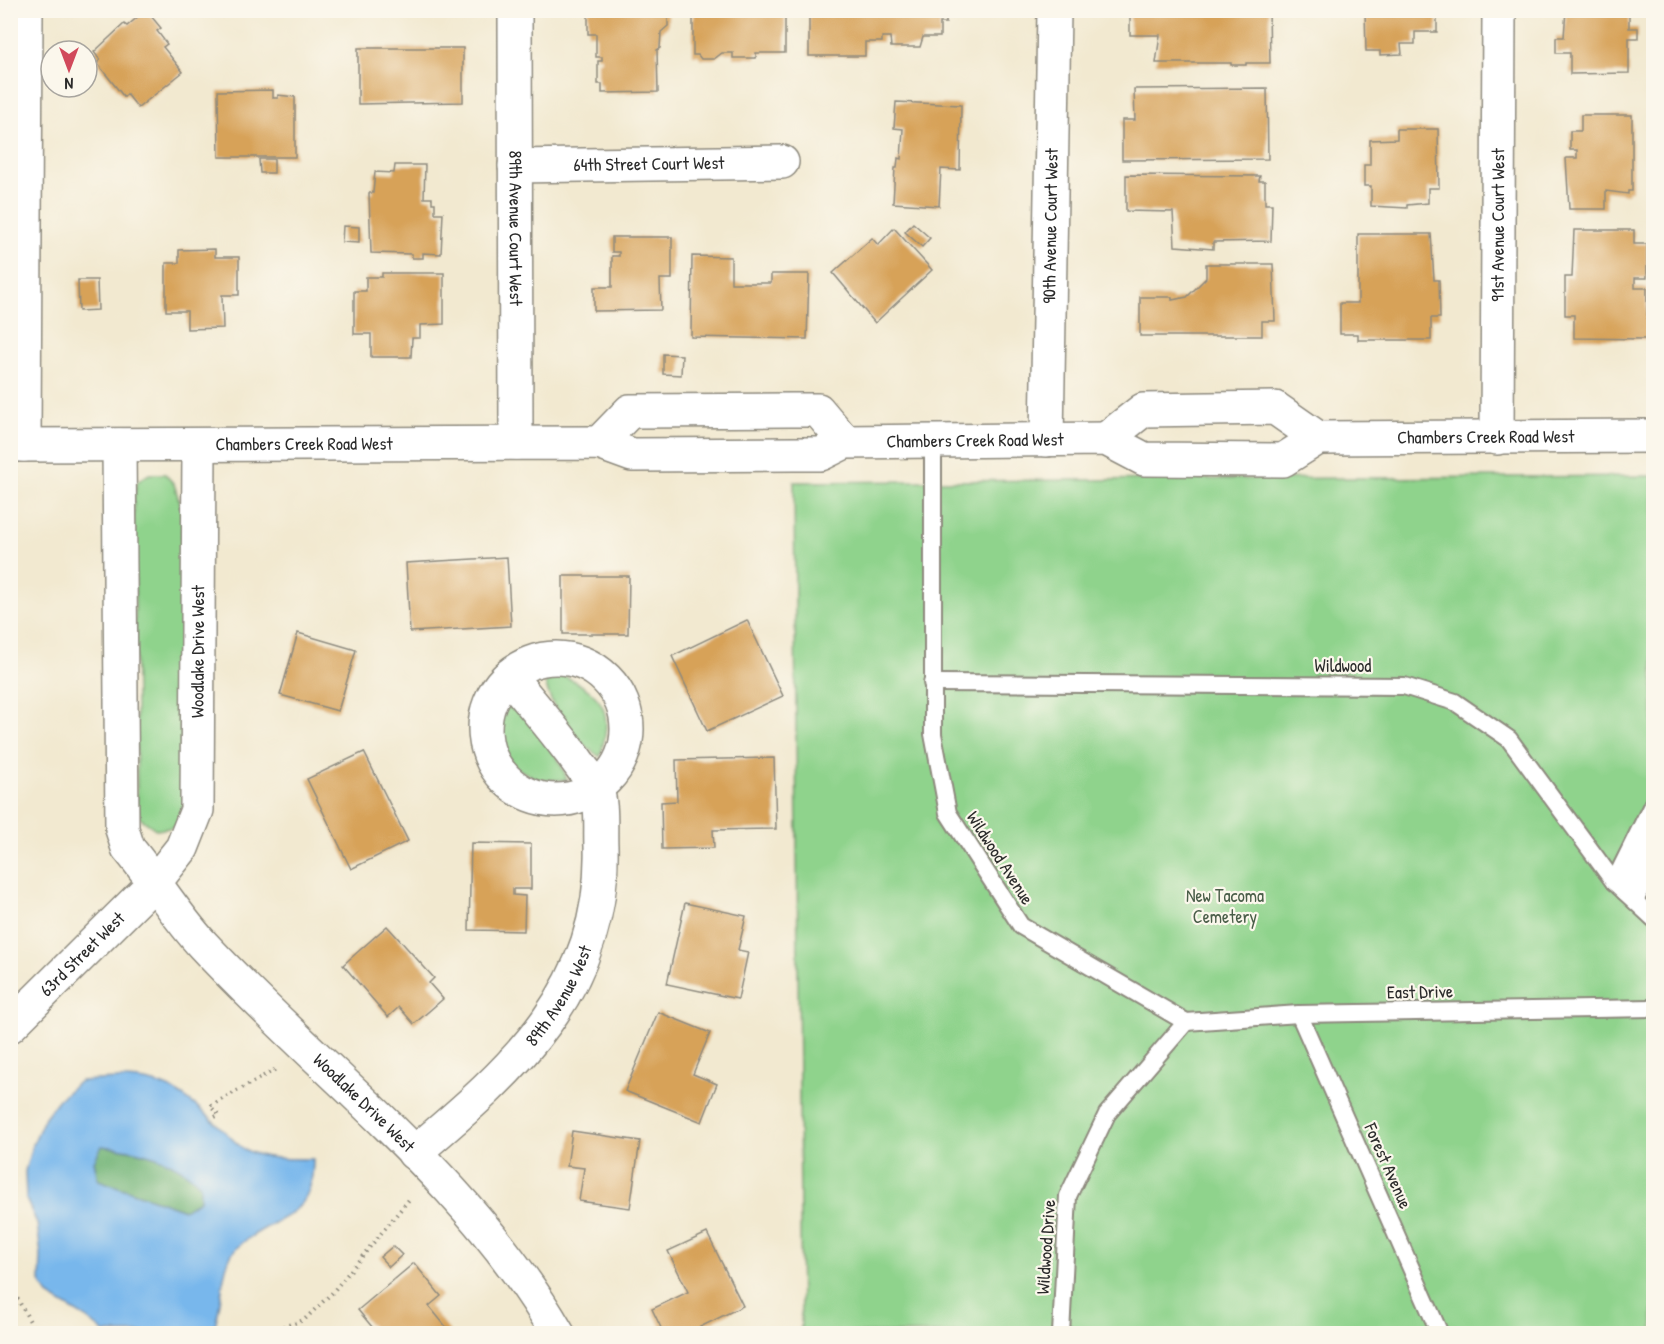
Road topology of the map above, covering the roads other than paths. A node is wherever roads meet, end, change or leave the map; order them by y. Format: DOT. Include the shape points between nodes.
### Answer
graph roads {
  1 [pos="26,10"];
  2 [pos="515,10"];
  3 [pos="1054,10"];
  4 [pos="1499,10"];
  5 [pos="782,162"];
  6 [pos="515,166"];
  7 [pos="1653,436"];
  8 [pos="1318,438"];
  9 [pos="1497,438"];
  10 [pos="1106,439"];
  11 [pos="1047,440"];
  12 [pos="933,441"];
  13 [pos="845,442"];
  14 [pos="516,443"];
  15 [pos="599,443"];
  16 [pos="17,445"];
  17 [pos="119,445"];
  18 [pos="198,445"];
  19 [pos="509,676"];
  20 [pos="932,682"];
  21 [pos="596,788"];
  22 [pos="1653,801"];
  23 [pos="1653,832"];
  24 [pos="1653,863"];
  25 [pos="155,882"];
  26 [pos="1653,889"];
  27 [pos="1640,906"];
  28 [pos="1653,1008"];
  29 [pos="1299,1014"];
  30 [pos="1186,1022"];
  31 [pos="10,1026"];
  32 [pos="424,1164"];
  33 [pos="558,1334"];
  34 [pos="1060,1334"];
  35 [pos="1440,1334"];
  1 -- 16 [label="street"];
  2 -- 6 [label="street, 89th Avenue Court West"];
  3 -- 11 [label="street, 90th Avenue Court West"];
  4 -- 9 [label="street, 91st Avenue Court West"];
  5 -- 6 [label="street, 64th Street Court West"];
  6 -- 14 [label="street, 89th Avenue Court West"];
  7 -- 9 [label="street, Chambers Creek Road West"];
  8 -- 9 [label="street, Chambers Creek Road West"];
  8 -- 10 [label="street, Chambers Creek Road West" via="1283,460 1144,459"];
  8 -- 10 [label="street" via="1275,408 1143,410"];
  10 -- 11 [label="street, Chambers Creek Road West"];
  11 -- 12 [label="street, Chambers Creek Road West"];
  12 -- 13 [label="street, Chambers Creek Road West"];
  12 -- 20 [label="lane, Wildwood Avenue"];
  13 -- 15 [label="street, Chambers Creek Road West" via="821,454 632,455"];
  13 -- 15 [label="street" via="818,410 781,410 630,411"];
  14 -- 15 [label="street, Chambers Creek Road West"];
  14 -- 18 [label="street, Chambers Creek Road West"];
  16 -- 17 [label="street, Chambers Creek Road West"];
  17 -- 18 [label="street, Chambers Creek Road West"];
  17 -- 25 [label="street, Woodlake Drive West" via="122,829 128,848"];
  18 -- 25 [label="street, Woodlake Drive West" via="197,810 182,848"];
  19 -- 21 [label="street"];
  19 -- 21 [label="street" via="493,695 485,717 485,741 500,773 528,795 551,801 575,798"];
  19 -- 21 [label="street" via="528,664 551,658 574,660 595,670 612,686 623,706 627,729 624,752 613,772"];
  20 -- 27 [label="lane, Wildwood" via="1404,686 1455,702 1509,739"];
  20 -- 30 [label="lane, Wildwood Avenue" via="933,734 948,813 1021,926"];
  21 -- 32 [label="street, 89th Avenue West" via="601,864 592,925 576,971 550,1020"];
  22 -- 27 [label="lane"];
  23 -- 27 [label="lane"];
  24 -- 27 [label="lane"];
  25 -- 31 [label="street, 63rd Street West"];
  25 -- 32 [label="street, Woodlake Drive West" via="201,944"];
  26 -- 27 [label="lane"];
  28 -- 29 [label="lane, East Drive"];
  29 -- 30 [label="lane, East Drive"];
  29 -- 35 [label="lane, Forest Avenue"];
  30 -- 34 [label="lane, Wildwood Drive" via="1107,1114 1068,1196"];
  32 -- 33 [label="street, Woodlake Drive West" via="470,1213 538,1299"];
}
